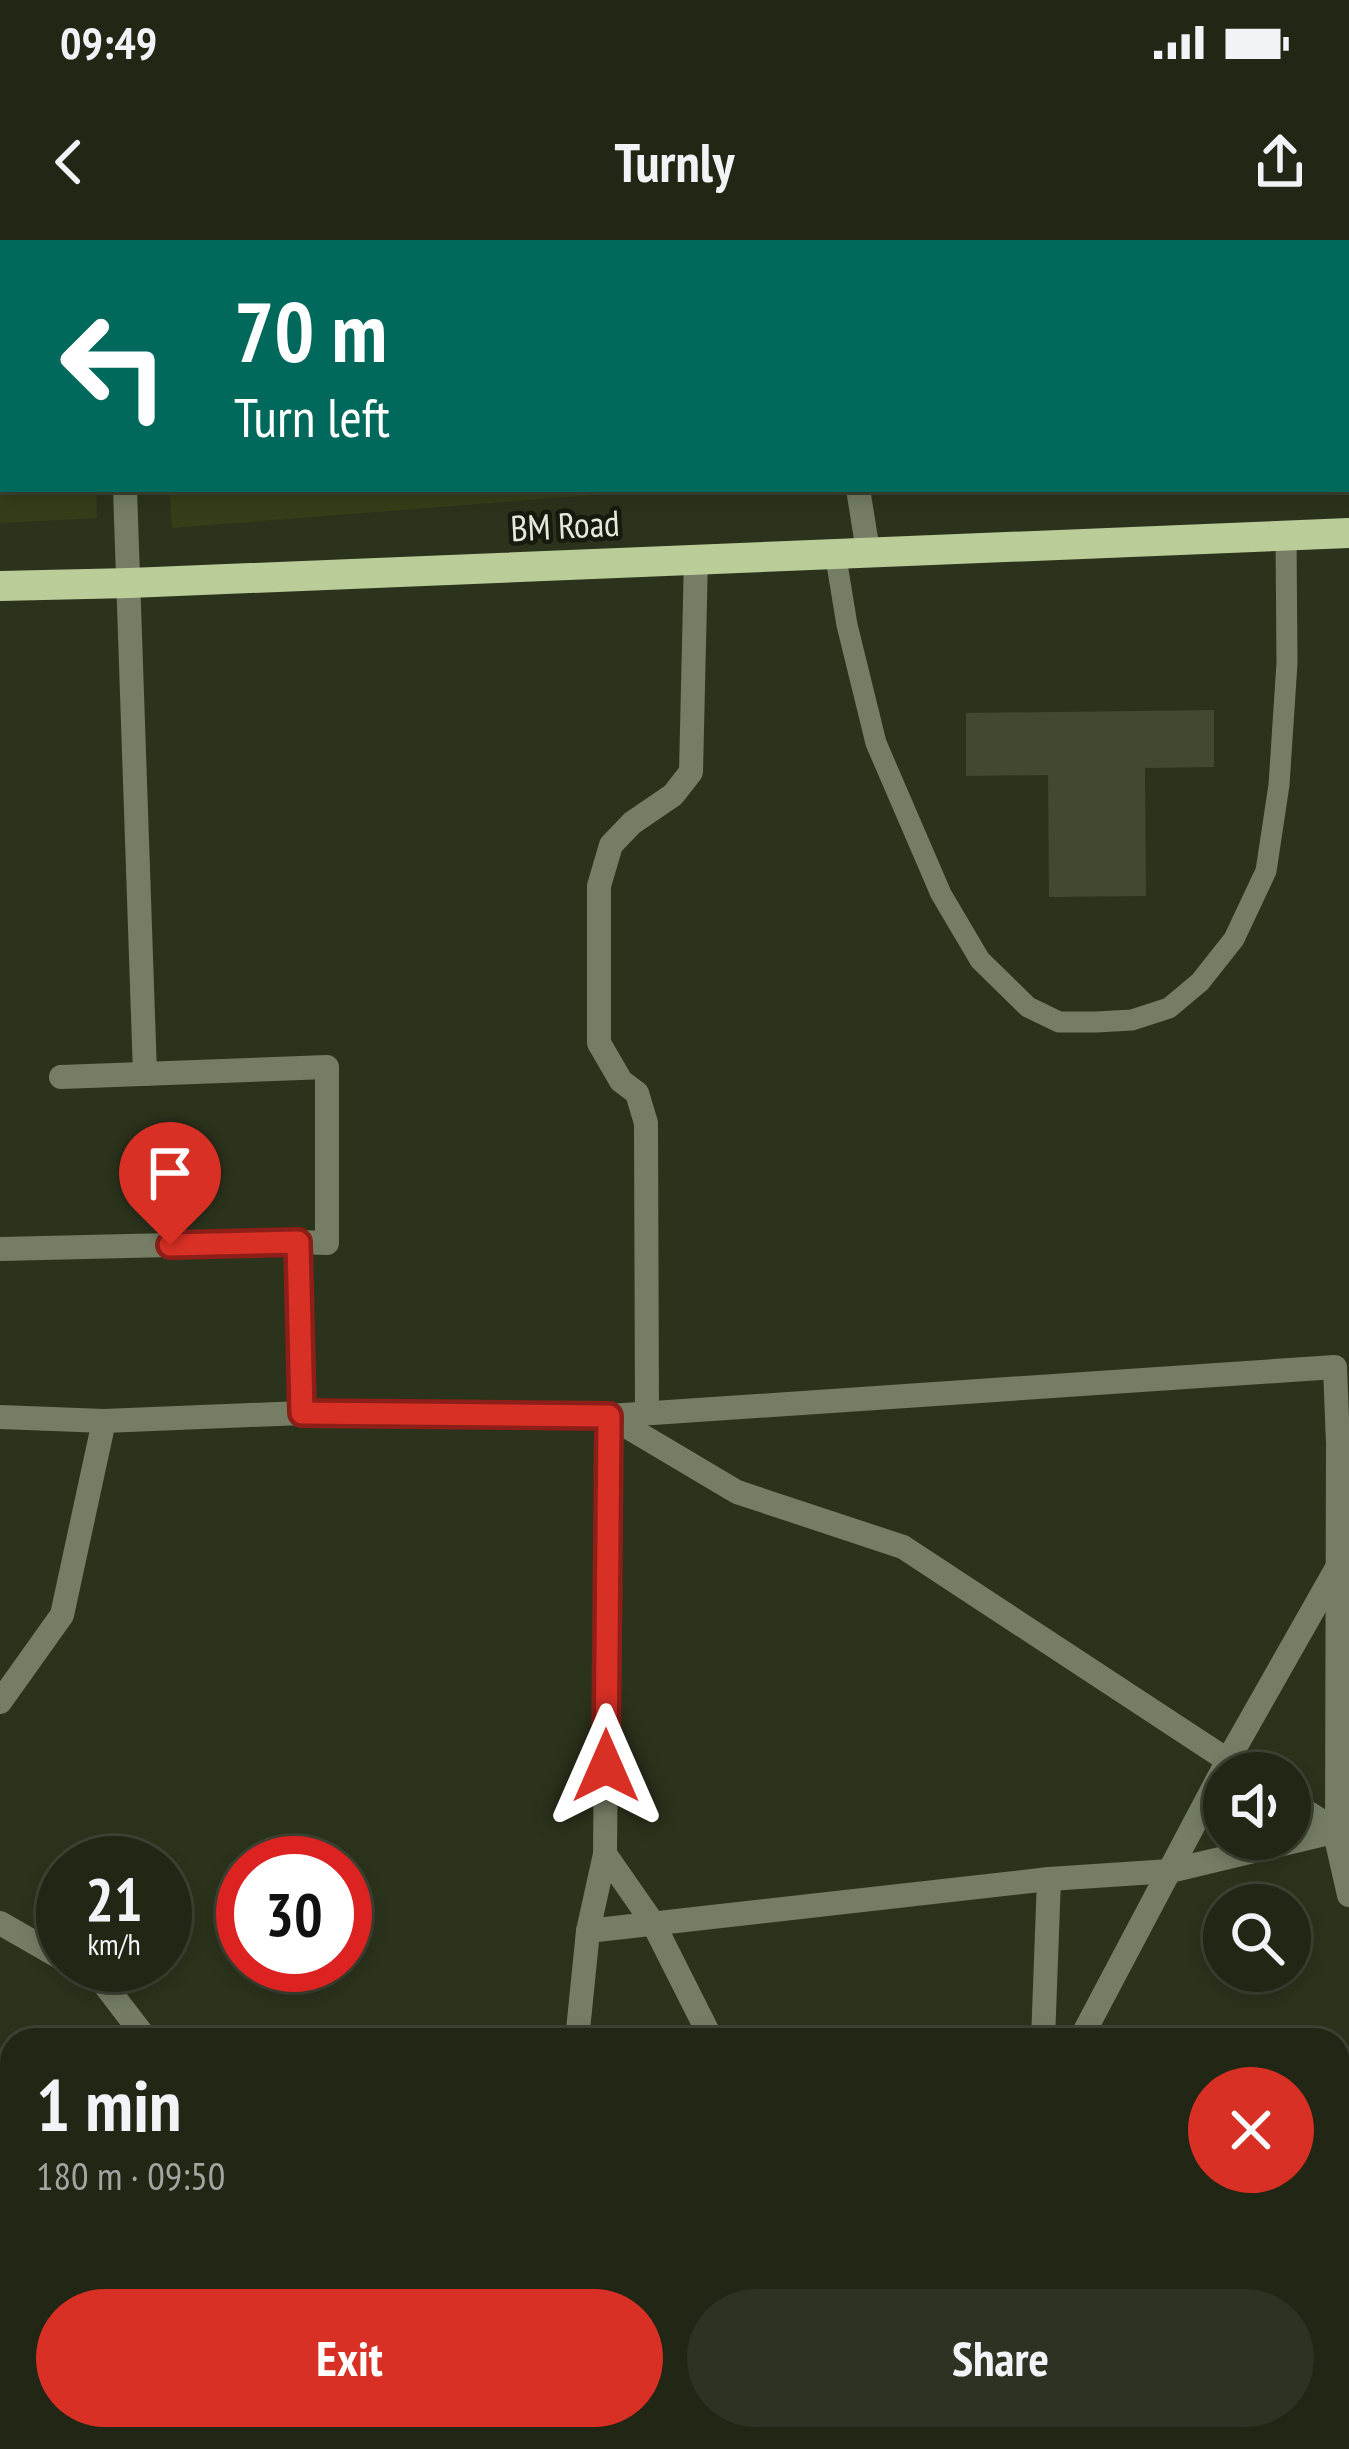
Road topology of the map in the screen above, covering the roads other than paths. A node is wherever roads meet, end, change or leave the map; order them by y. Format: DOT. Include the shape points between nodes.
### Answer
graph roads {
  1 [pos="125,492"];
  2 [pos="858,492"];
  3 [pos="1349,532"];
  4 [pos="1286,535"];
  5 [pos="868,551"];
  6 [pos="835,552"];
  7 [pos="696,558"];
  8 [pos="130,583"];
  9 [pos="0,586"];
  10 [pos="145,1074"];
  11 [pos="61,1077"];
  12 [pos="298,1242"];
  13 [pos="0,1249"];
  14 [pos="302,1413"];
  15 [pos="647,1413"];
  16 [pos="609,1416"];
  17 [pos="0,1417"];
  18 [pos="104,1421"];
  19 [pos="1344,1443"];
  20 [pos="1343,1565"];
  21 [pos="0,1702"];
  22 [pos="1215,1752"];
  23 [pos="1246,1752"];
  24 [pos="1311,1813"];
  25 [pos="1203,1821"];
  26 [pos="1343,1831"];
  27 [pos="605,1854"];
  28 [pos="1170,1871"];
  29 [pos="1049,1879"];
  30 [pos="1349,1895"];
  31 [pos="0,1923"];
  32 [pos="653,1923"];
  33 [pos="588,1931"];
  34 [pos="36,1944"];
  35 [pos="109,1992"];
  36 [pos="138,2028"];
  37 [pos="578,2028"];
  38 [pos="706,2028"];
  39 [pos="1043,2028"];
  40 [pos="1086,2028"];
  1 -- 8 [label="street"];
  2 -- 5 [label="street"];
  3 -- 4 [label="main road, BM Road"];
  4 -- 5 [label="main road, BM Road"];
  4 -- 6 [label="lane" via="1287,663 1266,871 1234,939 1200,982 1169,1008 1096,1022 1059,1022 1028,1007 980,960 941,894 876,743"];
  5 -- 6 [label="main road, BM Road"];
  6 -- 7 [label="main road, BM Road"];
  7 -- 8 [label="main road, BM Road"];
  7 -- 15 [label="street" via="691,772 611,845 599,886 599,1043 637,1094 646,1123"];
  8 -- 9 [label="main road, BM Road"];
  8 -- 10 [label="street"];
  10 -- 11 [label="street"];
  10 -- 12 [label="street" via="327,1067 327,1243"];
  12 -- 13 [label="street"];
  12 -- 14 [label="street"];
  14 -- 16 [label="street"];
  14 -- 18 [label="street"];
  15 -- 16 [label="street"];
  15 -- 19 [label="street" via="1335,1367"];
  16 -- 22 [label="street" via="737,1492 903,1547"];
  16 -- 27 [label="street"];
  17 -- 18 [label="street"];
  18 -- 21 [label="street" via="62,1615"];
  19 -- 20 [label="street"];
  20 -- 23 [label="street"];
  20 -- 26 [label="street"];
  24 -- 26 [label="street"];
  25 -- 28 [label="street"];
  26 -- 28 [label="street"];
  26 -- 30 [label="street" via="1337,1842"];
  27 -- 32 [label="street"];
  27 -- 33 [label="street"];
  28 -- 29 [label="street"];
  28 -- 40 [label="street"];
  29 -- 32 [label="street"];
  29 -- 39 [label="street"];
  31 -- 34 [label="street"];
  32 -- 33 [label="street"];
  32 -- 38 [label="street"];
  33 -- 37 [label="street"];
  35 -- 36 [label="street"];
}
